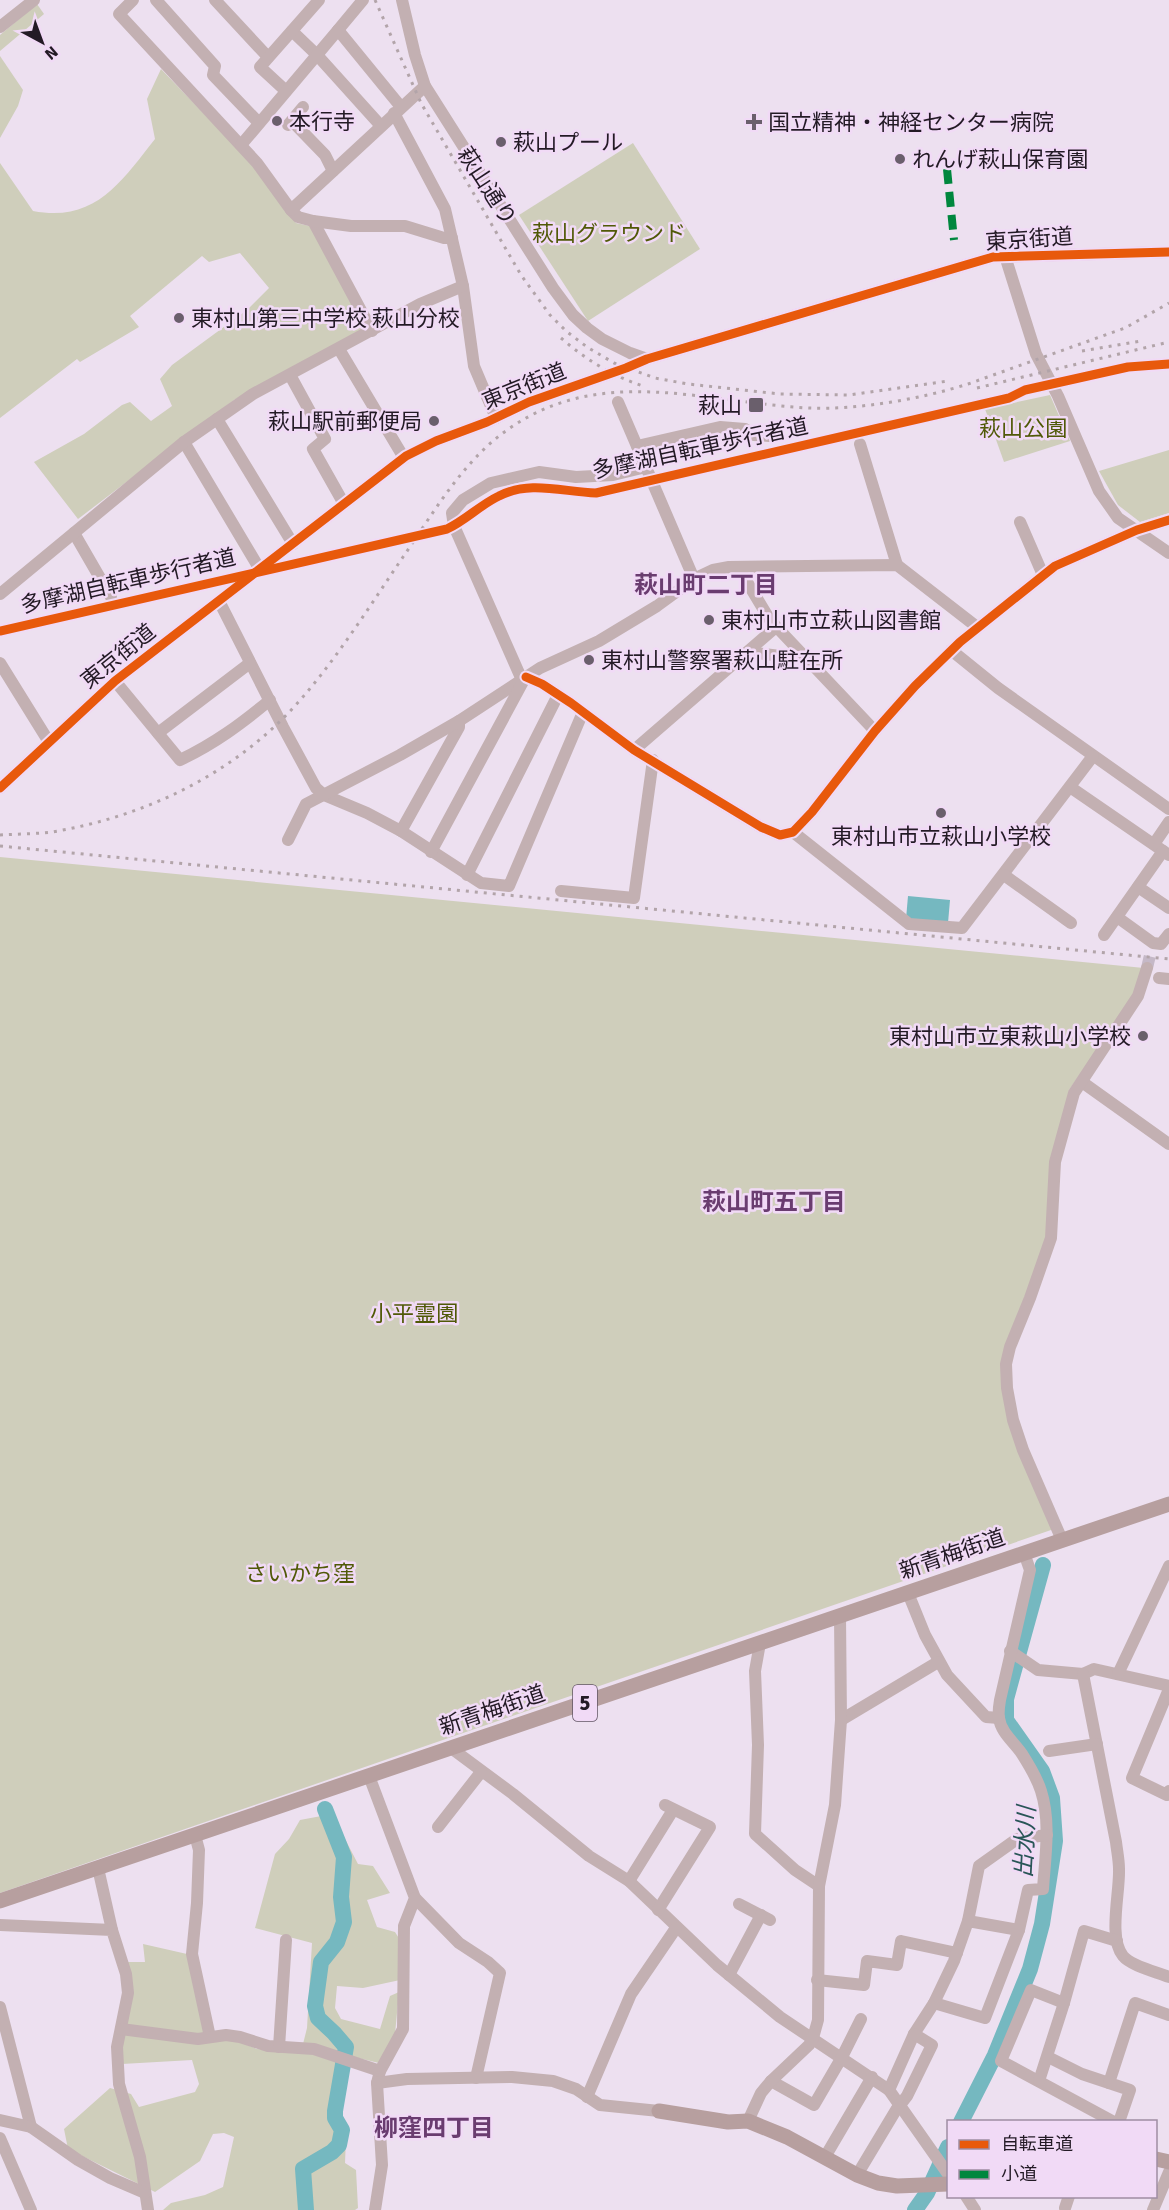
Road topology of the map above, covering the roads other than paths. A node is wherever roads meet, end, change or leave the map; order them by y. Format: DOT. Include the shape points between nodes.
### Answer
graph roads {
  1 [pos="34,0"];
  2 [pos="133,0"];
  3 [pos="156,0"];
  4 [pos="214,0"];
  5 [pos="319,0"];
  6 [pos="363,0"];
  7 [pos="402,0"];
  8 [pos="0,27"];
  9 [pos="338,30"];
  10 [pos="292,32"];
  11 [pos="317,55"];
  12 [pos="268,57"];
  13 [pos="425,86"];
  14 [pos="286,91"];
  15 [pos="303,107"];
  16 [pos="397,110"];
  17 [pos="259,123"];
  18 [pos="381,126"];
  19 [pos="241,145"];
  20 [pos="333,171"];
  21 [pos="291,210"];
  22 [pos="313,221"];
  23 [pos="452,238"];
  24 [pos="1169,252"];
  25 [pos="1005,256"];
  26 [pos="463,286"];
  27 [pos="372,331"];
  28 [pos="339,349"];
  29 [pos="647,359"];
  30 [pos="290,375"];
  31 [pos="618,402"];
  32 [pos="496,418"];
  33 [pos="217,419"];
  34 [pos="768,436"];
  35 [pos="184,442"];
  36 [pos="860,444"];
  37 [pos="637,446"];
  38 [pos="404,458"];
  39 [pos="646,467"];
  40 [pos="344,504"];
  41 [pos="1169,520"];
  42 [pos="1020,522"];
  43 [pos="1137,530"];
  44 [pos="74,533"];
  45 [pos="292,544"];
  46 [pos="1169,553"];
  47 [pos="897,566"];
  48 [pos="738,567"];
  49 [pos="260,568"];
  50 [pos="1043,575"];
  51 [pos="694,579"];
  52 [pos="0,594"];
  53 [pos="111,597"];
  54 [pos="219,601"];
  55 [pos="776,627"];
  56 [pos="977,627"];
  57 [pos="951,650"];
  58 [pos="748,652"];
  59 [pos="806,659"];
  60 [pos="0,663"];
  61 [pos="250,663"];
  62 [pos="524,679"];
  63 [pos="115,681"];
  64 [pos="558,695"];
  65 [pos="270,700"];
  66 [pos="583,712"];
  67 [pos="459,721"];
  68 [pos="875,731"];
  69 [pos="158,733"];
  70 [pos="49,742"];
  71 [pos="634,750"];
  72 [pos="1093,756"];
  73 [pos="653,760"];
  74 [pos="1070,787"];
  75 [pos="0,788"];
  76 [pos="324,795"];
  77 [pos="1169,809"];
  78 [pos="1169,822"];
  79 [pos="401,831"];
  80 [pos="793,832"];
  81 [pos="288,840"];
  82 [pos="1162,850"];
  83 [pos="431,852"];
  84 [pos="467,875"];
  85 [pos="1004,875"];
  86 [pos="1138,887"];
  87 [pos="561,891"];
  88 [pos="1169,908"];
  89 [pos="1117,917"];
  90 [pos="1071,923"];
  91 [pos="1169,934"];
  92 [pos="1104,935"];
  93 [pos="1147,968"];
  94 [pos="1082,1082"];
  95 [pos="1169,1144"];
  96 [pos="1169,1504"];
  97 [pos="1062,1540"];
  98 [pos="1024,1553"];
  99 [pos="1167,1572"];
  100 [pos="908,1593"];
  101 [pos="840,1616"];
  102 [pos="760,1643"];
  103 [pos="1015,1655"];
  104 [pos="938,1662"];
  105 [pos="1083,1674"];
  106 [pos="1118,1674"];
  107 [pos="1169,1687"];
  108 [pos="999,1718"];
  109 [pos="841,1720"];
  110 [pos="1097,1744"];
  111 [pos="451,1748"];
  112 [pos="1049,1751"];
  113 [pos="481,1772"];
  114 [pos="369,1776"];
  115 [pos="1169,1791"];
  116 [pos="438,1827"];
  117 [pos="195,1835"];
  118 [pos="1047,1835"];
  119 [pos="98,1868"];
  120 [pos="629,1881"];
  121 [pos="819,1886"];
  122 [pos="415,1898"];
  123 [pos="0,1901"];
  124 [pos="739,1904"];
  125 [pos="658,1910"];
  126 [pos="968,1921"];
  127 [pos="0,1925"];
  128 [pos="676,1928"];
  129 [pos="112,1930"];
  130 [pos="1019,1930"];
  131 [pos="285,1940"];
  132 [pos="1117,1941"];
  133 [pos="957,1953"];
  134 [pos="729,1975"];
  135 [pos="1169,1977"];
  136 [pos="818,1980"];
  137 [pos="934,2003"];
  138 [pos="1064,2003"];
  139 [pos="0,2007"];
  140 [pos="1169,2014"];
  141 [pos="861,2019"];
  142 [pos="121,2029"];
  143 [pos="914,2034"];
  144 [pos="210,2037"];
  145 [pos="813,2038"];
  146 [pos="279,2047"];
  147 [pos="842,2057"];
  148 [pos="1047,2057"];
  149 [pos="379,2077"];
  150 [pos="872,2077"];
  151 [pos="476,2078"];
  152 [pos="771,2081"];
  153 [pos="1039,2081"];
  154 [pos="1109,2083"];
  155 [pos="889,2090"];
  156 [pos="587,2097"];
  157 [pos="902,2105"];
  158 [pos="659,2111"];
  159 [pos="0,2120"];
  160 [pos="1112,2120"];
  161 [pos="1119,2120"];
  162 [pos="748,2121"];
  163 [pos="31,2127"];
  164 [pos="0,2138"];
  165 [pos="825,2157"];
  166 [pos="943,2167"];
  167 [pos="1169,2172"];
  168 [pos="857,2175"];
  169 [pos="935,2185"];
  170 [pos="145,2193"];
  171 [pos="31,2210"];
  172 [pos="148,2210"];
  173 [pos="375,2210"];
  174 [pos="1153,2210"];
  1 -- 8 [label="street"];
  2 -- 19 [label="street" via="119,14"];
  3 -- 17 [label="street" via="215,66 213,75"];
  4 -- 12 [label="street"];
  5 -- 10 [label="street"];
  6 -- 9 [label="street"];
  7 -- 13 [label="street, 萩山通り"];
  9 -- 11 [label="street"];
  9 -- 16 [label="street"];
  10 -- 11 [label="street"];
  10 -- 12 [label="street"];
  11 -- 14 [label="street"];
  11 -- 18 [label="street"];
  12 -- 14 [label="street" via="260,67"];
  13 -- 16 [label="street"];
  13 -- 29 [label="street, 萩山通り" via="568,308 602,339"];
  14 -- 17 [label="street"];
  15 -- 20 [label="street" via="290,123 325,155"];
  16 -- 18 [label="street"];
  16 -- 23 [label="street" via="445,209"];
  17 -- 19 [label="street"];
  18 -- 20 [label="street"];
  19 -- 21 [label="street"];
  20 -- 21 [label="street"];
  21 -- 22 [label="street" via="298,217"];
  22 -- 23 [label="street" via="405,226"];
  22 -- 27 [label="street"];
  23 -- 26 [label="street"];
  24 -- 25 [label="street, 東京街道"];
  25 -- 29 [label="street, 東京街道"];
  25 -- 43 [label="street" via="1036,354 1090,473 1118,518"];
  26 -- 27 [label="street"];
  26 -- 32 [label="street" via="474,366"];
  27 -- 28 [label="street"];
  28 -- 30 [label="street"];
  28 -- 38 [label="street"];
  29 -- 32 [label="street, 東京街道"];
  30 -- 33 [label="street"];
  30 -- 40 [label="street" via="325,439 313,449"];
  31 -- 37 [label="street"];
  32 -- 38 [label="street, 東京街道"];
  33 -- 35 [label="street"];
  33 -- 45 [label="street"];
  34 -- 37 [label="street" via="720,427"];
  35 -- 44 [label="street"];
  35 -- 49 [label="street"];
  36 -- 47 [label="street"];
  37 -- 39 [label="street"];
  38 -- 40 [label="street, 東京街道"];
  39 -- 51 [label="street"];
  39 -- 62 [label="street" via="613,475 576,477 539,472 491,483 463,500 452,513 454,526"];
  40 -- 45 [label="street, 東京街道"];
  41 -- 43 [label="street"];
  42 -- 50 [label="street"];
  43 -- 46 [label="street"];
  43 -- 50 [label="street" via="1067,560"];
  44 -- 52 [label="street"];
  44 -- 53 [label="street"];
  45 -- 49 [label="street, 東京街道"];
  47 -- 48 [label="street"];
  47 -- 56 [label="street"];
  48 -- 51 [label="street" via="713,570"];
  48 -- 55 [label="street"];
  49 -- 54 [label="street, 東京街道"];
  50 -- 56 [label="street"];
  51 -- 62 [label="street" via="599,641"];
  54 -- 61 [label="street"];
  54 -- 63 [label="street, 東京街道"];
  55 -- 58 [label="street"];
  55 -- 59 [label="street"];
  56 -- 57 [label="street"];
  57 -- 68 [label="street"];
  57 -- 72 [label="street"];
  58 -- 59 [label="street"];
  58 -- 71 [label="street"];
  59 -- 68 [label="street"];
  60 -- 70 [label="street"];
  61 -- 65 [label="street"];
  61 -- 69 [label="street"];
  62 -- 64 [label="street" via="542,684"];
  62 -- 67 [label="street"];
  62 -- 83 [label="street"];
  63 -- 69 [label="street"];
  63 -- 70 [label="street, 東京街道"];
  64 -- 66 [label="street"];
  64 -- 84 [label="street"];
  65 -- 69 [label="street" via="231,731 180,760"];
  65 -- 76 [label="street" via="304,768"];
  66 -- 71 [label="street"];
  66 -- 84 [label="street" via="509,886 481,883"];
  67 -- 76 [label="street"];
  67 -- 79 [label="street"];
  68 -- 80 [label="street"];
  70 -- 75 [label="street, 東京街道"];
  71 -- 73 [label="street"];
  72 -- 74 [label="street"];
  72 -- 77 [label="street"];
  73 -- 80 [label="street" via="761,827 780,835"];
  73 -- 87 [label="street" via="634,898"];
  74 -- 82 [label="street"];
  74 -- 85 [label="street"];
  76 -- 79 [label="street"];
  76 -- 81 [label="street" via="306,804"];
  78 -- 82 [label="street"];
  79 -- 83 [label="street"];
  80 -- 85 [label="street" via="909,924 963,928"];
  82 -- 86 [label="street"];
  83 -- 84 [label="street"];
  85 -- 90 [label="street"];
  86 -- 88 [label="street"];
  86 -- 89 [label="street"];
  89 -- 91 [label="street" via="1152,947 1161,944"];
  89 -- 92 [label="street"];
  93 -- 94 [label="street" via="1138,996"];
  94 -- 95 [label="street"];
  94 -- 97 [label="street" via="1074,1094 1055,1162 1051,1238 1006,1364 1013,1420"];
  96 -- 97 [label="main road, 新青梅街道 / 5"];
  97 -- 98 [label="main road, 新青梅街道 / 5"];
  98 -- 100 [label="main road, 新青梅街道 / 5"];
  98 -- 103 [label="street" via="1030,1570"];
  99 -- 106 [label="street"];
  100 -- 101 [label="main road, 新青梅街道 / 5"];
  100 -- 104 [label="street"];
  101 -- 102 [label="main road, 新青梅街道 / 5"];
  101 -- 109 [label="street"];
  102 -- 111 [label="main road, 新青梅街道 / 5"];
  102 -- 121 [label="street" via="755,1671 755,1834"];
  103 -- 105 [label="street" via="1038,1670"];
  103 -- 108 [label="street" via="1000,1700"];
  104 -- 108 [label="street" via="986,1717"];
  104 -- 109 [label="street"];
  105 -- 106 [label="street" via="1094,1669"];
  105 -- 110 [label="street"];
  106 -- 107 [label="street"];
  107 -- 115 [label="street" via="1132,1778 1167,1795"];
  108 -- 118 [label="street" via="1040,1789"];
  109 -- 121 [label="street" via="835,1805"];
  110 -- 112 [label="street"];
  110 -- 132 [label="street" via="1119,1870"];
  111 -- 113 [label="street"];
  111 -- 114 [label="main road, 新青梅街道 / 5"];
  113 -- 116 [label="street"];
  113 -- 120 [label="street" via="589,1856"];
  114 -- 117 [label="main road, 新青梅街道 / 5"];
  114 -- 122 [label="street"];
  117 -- 119 [label="main road, 新青梅街道 / 5"];
  117 -- 144 [label="street" via="199,1850 192,1954"];
  118 -- 126 [label="street" via="1017,1839 979,1866"];
  118 -- 130 [label="street" via="1043,1889 1028,1890"];
  119 -- 123 [label="main road, 新青梅街道 / 5"];
  119 -- 129 [label="street"];
  120 -- 125 [label="street"];
  120 -- 125 [label="street" via="669,1807 710,1827"];
  121 -- 136 [label="street"];
  122 -- 149 [label="street" via="404,1926 403,2029"];
  122 -- 151 [label="street" via="459,1943 500,1973"];
  124 -- 134 [label="street" via="766,1918"];
  125 -- 128 [label="street"];
  126 -- 130 [label="street"];
  126 -- 133 [label="street"];
  127 -- 129 [label="street"];
  128 -- 134 [label="street"];
  128 -- 156 [label="street" via="631,1994"];
  129 -- 142 [label="street" via="128,1993"];
  130 -- 137 [label="street" via="986,2018"];
  131 -- 146 [label="street"];
  132 -- 135 [label="street" via="1123,1956"];
  132 -- 138 [label="street" via="1084,1930"];
  133 -- 136 [label="street" via="901,1941 897,1965 867,1961 864,1985"];
  133 -- 137 [label="street"];
  134 -- 145 [label="street"];
  136 -- 145 [label="street" via="818,2020"];
  137 -- 143 [label="street"];
  138 -- 148 [label="street"];
  138 -- 153 [label="street" via="1031,1990 1001,2061"];
  139 -- 163 [label="street"];
  140 -- 154 [label="street" via="1135,2003"];
  141 -- 147 [label="street"];
  142 -- 144 [label="street"];
  142 -- 170 [label="street" via="116,2058 119,2084 140,2157"];
  143 -- 155 [label="street"];
  143 -- 157 [label="street" via="932,2045"];
  144 -- 146 [label="street" via="240,2037"];
  145 -- 147 [label="street"];
  145 -- 152 [label="street"];
  146 -- 149 [label="street" via="314,2049 343,2058"];
  147 -- 150 [label="street"];
  147 -- 152 [label="street" via="814,2105"];
  148 -- 153 [label="street"];
  148 -- 154 [label="street"];
  149 -- 151 [label="street"];
  149 -- 173 [label="street" via="382,2165"];
  150 -- 155 [label="street"];
  150 -- 165 [label="street"];
  151 -- 156 [label="street" via="553,2081"];
  152 -- 162 [label="street"];
  153 -- 160 [label="street"];
  154 -- 161 [label="street" via="1130,2090"];
  155 -- 157 [label="street"];
  156 -- 158 [label="street" via="600,2105"];
  157 -- 166 [label="street"];
  157 -- 168 [label="street"];
  158 -- 162 [label="main road" via="728,2122"];
  159 -- 163 [label="street"];
  162 -- 165 [label="main road"];
  163 -- 170 [label="street" via="78,2160"];
  164 -- 171 [label="street"];
  165 -- 168 [label="main road"];
  167 -- 174 [label="street"];
  168 -- 169 [label="main road" via="888,2186"];
  170 -- 172 [label="street"];
}
